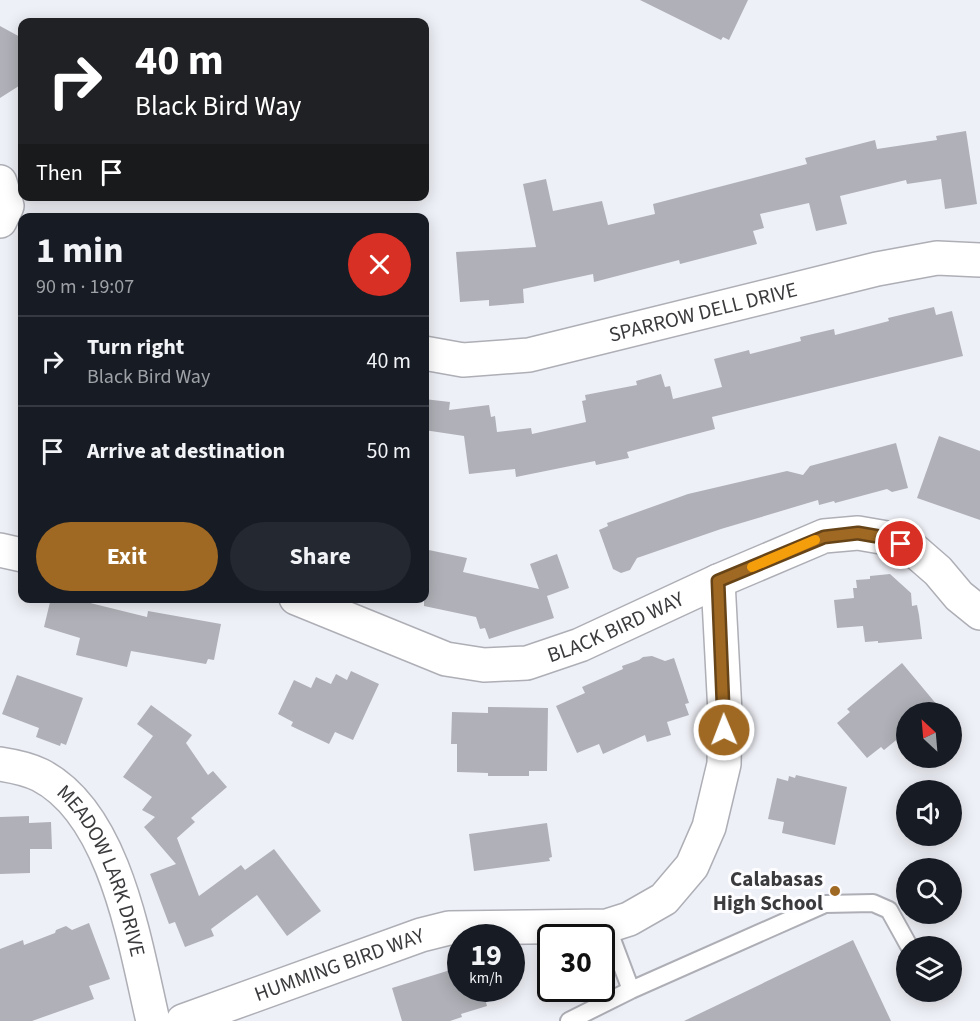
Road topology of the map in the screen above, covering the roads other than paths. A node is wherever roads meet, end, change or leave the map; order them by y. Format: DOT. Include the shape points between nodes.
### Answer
graph roads {
  1 [pos="0,182"];
  2 [pos="0,221"];
  3 [pos="980,260"];
  4 [pos="429,354"];
  5 [pos="0,550"];
  6 [pos="18,554"];
  7 [pos="718,581"];
  8 [pos="308,603"];
  9 [pos="980,613"];
  10 [pos="0,764"];
  11 [pos="615,924"];
  12 [pos="537,927"];
  13 [pos="903,936"];
  14 [pos="615,948"];
  15 [pos="631,990"];
  16 [pos="153,1021"];
  17 [pos="183,1021"];
  18 [pos="568,1021"];
  1 -- 2 [label="street" via="7,206"];
  3 -- 4 [label="street, SPARROW DELL DRIVE" via="937,258 877,269 529,355 462,360"];
  5 -- 6 [label="street"];
  7 -- 8 [label="street, BLACK BIRD WAY" via="580,645 516,664 484,665 447,659"];
  7 -- 9 [label="street, BLACK BIRD WAY" via="824,537 858,533 887,538 915,551"];
  7 -- 11 [label="street, HUMMING BIRD WAY" via="724,764 709,827 692,866 664,899"];
  10 -- 16 [label="street, MEADOW LARK DRIVE" via="40,775 84,815 103,847 121,892"];
  12 -- 17 [label="street, HUMMING BIRD WAY" via="449,928 421,935"];
  13 -- 15 [label="lane" via="889,910 873,903 825,904"];
  14 -- 15 [label="lane"];
  15 -- 18 [label="lane"];
}
